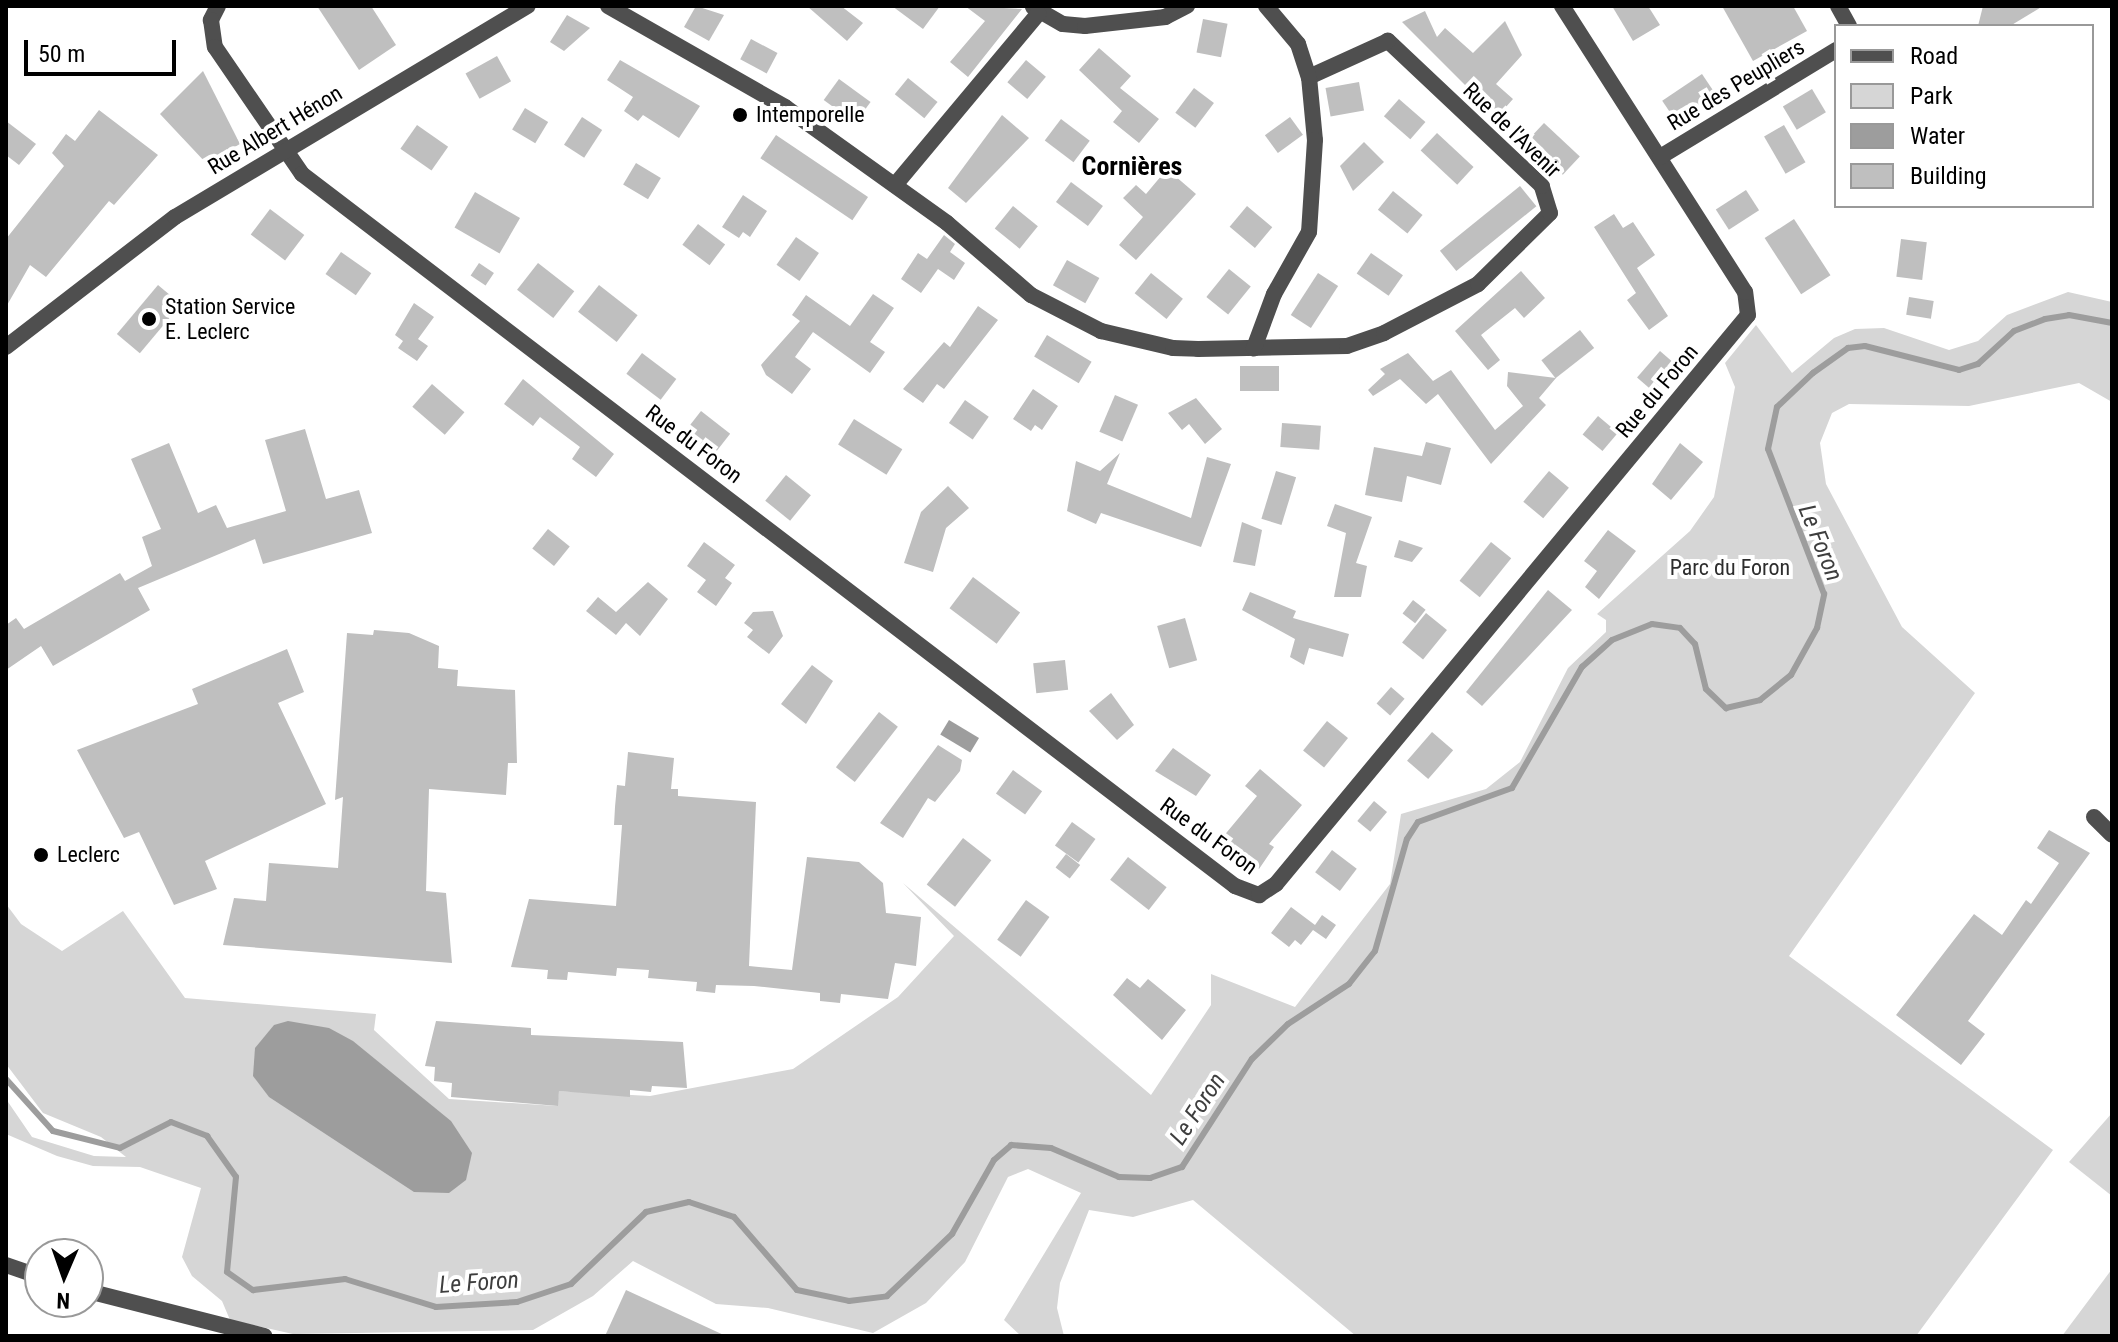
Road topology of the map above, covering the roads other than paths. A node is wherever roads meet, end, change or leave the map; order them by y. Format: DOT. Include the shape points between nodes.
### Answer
graph roads {
  1 [pos="218,6"];
  2 [pos="528,6"];
  3 [pos="608,6"];
  4 [pos="1187,6"];
  5 [pos="1266,6"];
  6 [pos="1562,6"];
  7 [pos="1838,6"];
  8 [pos="1036,10"];
  9 [pos="1848,24"];
  10 [pos="1834,51"];
  11 [pos="1309,77"];
  12 [pos="282,152"];
  13 [pos="1660,157"];
  14 [pos="895,185"];
  15 [pos="56,308"];
  16 [pos="6,347"];
  17 [pos="1254,348"];
  18 [pos="6,363"];
  19 [pos="2094,817"];
  20 [pos="2112,835"];
  21 [pos="104,1295"];
  22 [pos="264,1336"];
  1 -- 12 [label="street" via="211,20 213,41"];
  2 -- 12 [label="street, Rue Albert Hénon"];
  3 -- 14 [label="street, Rue de l'Avenir" via="774,100"];
  4 -- 8 [label="street" via="1165,17 1085,26"];
  5 -- 11 [label="street" via="1298,44"];
  6 -- 13 [label="street, Rue du Foron"];
  7 -- 9 [label="street"];
  8 -- 14 [label="street"];
  10 -- 13 [label="street, Rue des Peupliers"];
  11 -- 17 [label="street" via="1315,140 1309,232 1274,294"];
  11 -- 17 [label="street, Rue de l'Avenir" via="1388,41 1542,186 1552,208 1478,284 1384,333 1347,346"];
  12 -- 13 [label="street, Rue du Foron" via="302,174 1223,877 1259,895 1276,884 1748,315 1745,292"];
  12 -- 15 [label="street, Rue Albert Hénon" via="164,224"];
  14 -- 17 [label="street, Rue de l'Avenir" via="1031,295 1101,331 1173,348"];
  15 -- 16 [label="street, Rue Albert Hénon"];
  15 -- 18 [label="street, Rue Albert Hénon"];
  19 -- 20 [label="street"];
  21 -- 22 [label="street"];
}
